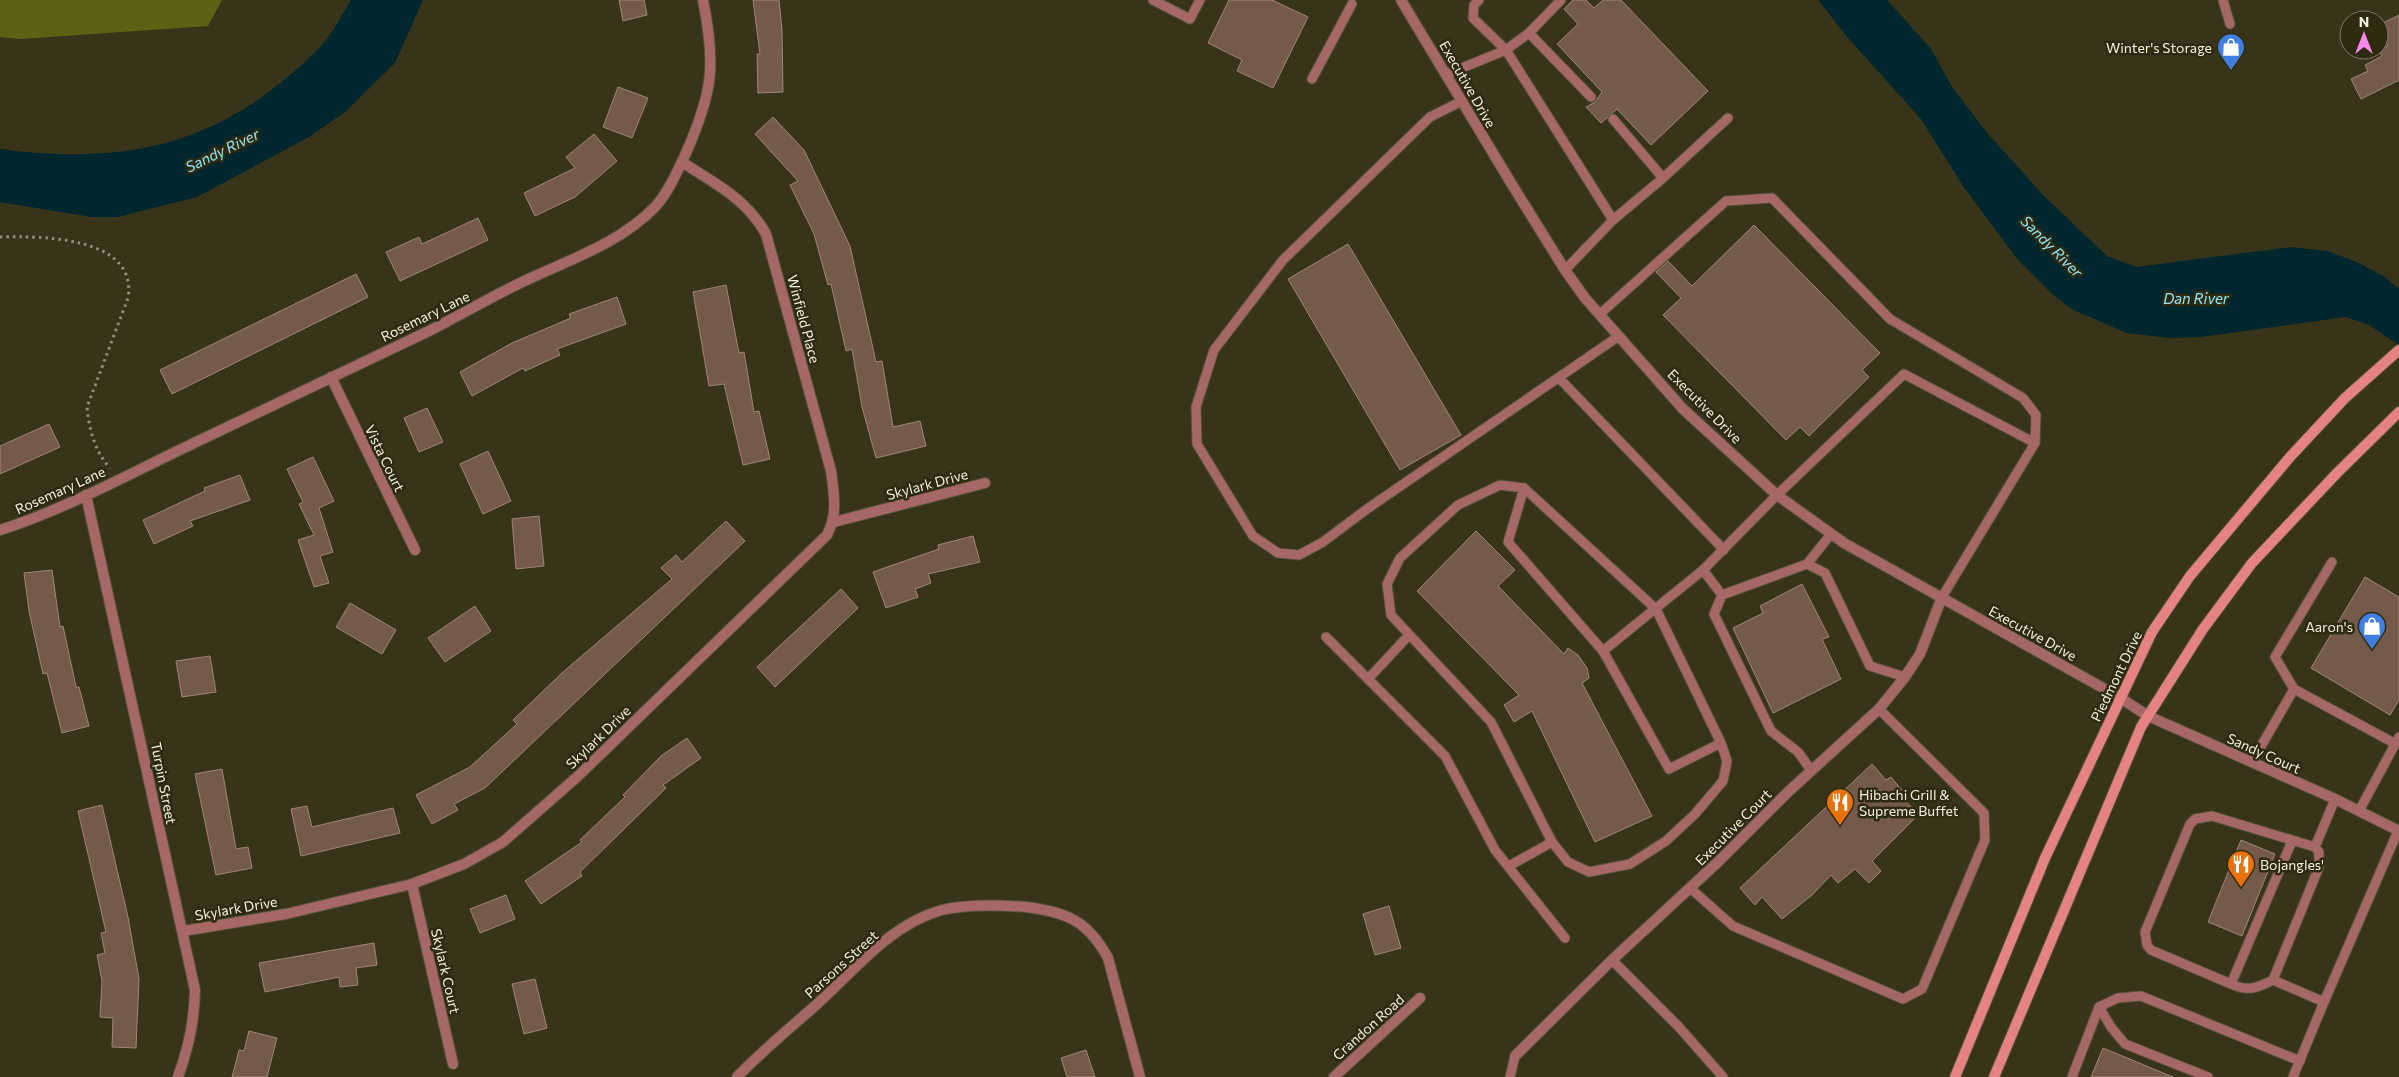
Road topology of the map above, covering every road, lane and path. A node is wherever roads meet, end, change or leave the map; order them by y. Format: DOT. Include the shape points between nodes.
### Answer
graph roads {
  1 [pos="703,0"];
  2 [pos="1154,0"];
  3 [pos="1200,0"];
  4 [pos="1401,0"];
  5 [pos="1478,0"];
  6 [pos="1561,0"];
  7 [pos="2223,0"];
  8 [pos="1350,1"];
  9 [pos="2230,24"];
  10 [pos="1529,33"];
  11 [pos="1506,50"];
  12 [pos="1447,74"];
  13 [pos="1312,79"];
  14 [pos="1591,96"];
  15 [pos="1462,101"];
  16 [pos="1728,118"];
  17 [pos="1613,119"];
  18 [pos="682,162"];
  19 [pos="1663,178"];
  20 [pos="1613,220"];
  21 [pos="0,237"];
  22 [pos="1566,270"];
  23 [pos="1600,314"];
  24 [pos="1619,336"];
  25 [pos="2399,350"];
  26 [pos="331,377"];
  27 [pos="1560,379"];
  28 [pos="2399,412"];
  29 [pos="2035,443"];
  30 [pos="120,478"];
  31 [pos="985,483"];
  32 [pos="1524,488"];
  33 [pos="86,494"];
  34 [pos="1777,494"];
  35 [pos="834,522"];
  36 [pos="0,530"];
  37 [pos="1832,534"];
  38 [pos="415,550"];
  39 [pos="1724,550"];
  40 [pos="2332,562"];
  41 [pos="1807,564"];
  42 [pos="1704,570"];
  43 [pos="1722,594"];
  44 [pos="1942,597"];
  45 [pos="1656,610"];
  46 [pos="1409,635"];
  47 [pos="1326,637"];
  48 [pos="1603,651"];
  49 [pos="1905,677"];
  50 [pos="1368,679"];
  51 [pos="2294,689"];
  52 [pos="2119,697"];
  53 [pos="1879,709"];
  54 [pos="2148,716"];
  55 [pos="2396,740"];
  56 [pos="1721,742"];
  57 [pos="2252,762"];
  58 [pos="1811,770"];
  59 [pos="2335,799"];
  60 [pos="2359,811"];
  61 [pos="2398,831"];
  62 [pos="2292,841"];
  63 [pos="1552,842"];
  64 [pos="2315,847"];
  65 [pos="1509,866"];
  66 [pos="412,884"];
  67 [pos="1690,888"];
  68 [pos="183,931"];
  69 [pos="1565,938"];
  70 [pos="1612,960"];
  71 [pos="2273,980"];
  72 [pos="2231,984"];
  73 [pos="1420,998"];
  74 [pos="2324,1002"];
  75 [pos="2099,1007"];
  76 [pos="1515,1056"];
  77 [pos="2300,1061"];
  78 [pos="453,1064"];
  79 [pos="178,1077"];
  80 [pos="737,1077"];
  81 [pos="1140,1077"];
  82 [pos="1334,1077"];
  83 [pos="1510,1077"];
  84 [pos="1723,1077"];
  85 [pos="1955,1077"];
  86 [pos="1994,1077"];
  87 [pos="2072,1077"];
  88 [pos="2208,1077"];
  89 [pos="2293,1077"];
  1 -- 18 [label="street, Rosemary Lane" via="710,36 708,96"];
  2 -- 3 [label="lane" via="1190,19"];
  4 -- 12 [label="street, Executive Drive"];
  5 -- 11 [label="lane" via="1474,5 1473,18"];
  6 -- 10 [label="lane"];
  7 -- 9 [label="lane"];
  8 -- 13 [label="lane"];
  10 -- 11 [label="lane"];
  10 -- 14 [label="lane"];
  11 -- 12 [label="lane"];
  11 -- 20 [label="lane"];
  12 -- 15 [label="street, Executive Drive"];
  15 -- 22 [label="street, Executive Drive"];
  15 -- 27 [label="lane" via="1430,117 1283,260 1214,350 1196,406 1197,444 1253,536 1278,553 1299,555 1323,542"];
  16 -- 19 [label="lane"];
  17 -- 19 [label="lane"];
  18 -- 26 [label="street, Rosemary Lane" via="656,206 624,232"];
  18 -- 35 [label="street, Winfield Place" via="742,201 766,234 826,448 836,505"];
  19 -- 20 [label="lane"];
  20 -- 22 [label="lane"];
  21 -- 30 [label="path" via="38,236 85,245 114,258 127,274 130,285 128,298 87,407 96,446"];
  22 -- 23 [label="street, Executive Drive"];
  23 -- 24 [label="street, Executive Drive"];
  23 -- 29 [label="lane" via="1726,201 1772,198 1890,319 2023,398 2036,415"];
  24 -- 27 [label="lane"];
  24 -- 34 [label="street, Executive Drive" via="1683,408"];
  25 -- 52 [label="main road, Piedmont Drive" via="2345,398 2290,456 2190,576 2152,632"];
  26 -- 30 [label="street, Rosemary Lane"];
  26 -- 38 [label="street, Vista Court"];
  27 -- 39 [label="lane"];
  28 -- 54 [label="main road" via="2252,563 2203,629"];
  29 -- 34 [label="lane" via="1904,374"];
  29 -- 44 [label="lane"];
  30 -- 33 [label="street, Rosemary Lane"];
  31 -- 35 [label="street, Skylark Drive"];
  32 -- 45 [label="lane"];
  32 -- 46 [label="lane" via="1500,485 1458,505 1400,558 1388,584 1391,615"];
  32 -- 48 [label="lane" via="1508,542"];
  33 -- 36 [label="street, Rosemary Lane"];
  33 -- 68 [label="street, Turpin Street"];
  34 -- 37 [label="street, Executive Drive"];
  34 -- 39 [label="lane"];
  35 -- 66 [label="street, Skylark Drive" via="827,535 792,570 528,822 503,842 464,864"];
  37 -- 41 [label="lane"];
  37 -- 44 [label="street, Executive Drive"];
  39 -- 42 [label="lane"];
  40 -- 51 [label="lane" via="2275,657"];
  41 -- 43 [label="lane"];
  41 -- 49 [label="lane" via="1825,573 1870,666"];
  42 -- 43 [label="lane"];
  42 -- 45 [label="lane"];
  43 -- 58 [label="lane" via="1714,614 1771,731 1798,752"];
  44 -- 49 [label="street, Executive Court" via="1920,654"];
  44 -- 52 [label="street, Executive Drive"];
  45 -- 48 [label="lane"];
  45 -- 56 [label="lane"];
  46 -- 50 [label="lane"];
  46 -- 63 [label="lane" via="1491,722"];
  47 -- 50 [label="lane"];
  48 -- 56 [label="lane" via="1669,769"];
  49 -- 53 [label="street, Executive Court"];
  50 -- 65 [label="lane" via="1445,756 1495,850"];
  51 -- 55 [label="lane"];
  51 -- 57 [label="lane"];
  52 -- 54 [label="street, Sandy Court"];
  52 -- 85 [label="main road, Piedmont Drive" via="2045,858"];
  53 -- 58 [label="street, Executive Court"];
  53 -- 67 [label="lane" via="1984,813 1985,840 1922,989 1903,999 1732,926"];
  54 -- 57 [label="street, Sandy Court"];
  54 -- 86 [label="main road"];
  55 -- 60 [label="lane"];
  56 -- 63 [label="lane" via="1727,761 1723,781 1666,841 1630,864 1589,872 1568,862"];
  57 -- 59 [label="street, Sandy Court"];
  58 -- 67 [label="street, Executive Court"];
  59 -- 60 [label="street, Sandy Court"];
  59 -- 64 [label="lane"];
  60 -- 61 [label="street, Sandy Court"];
  61 -- 74 [label="lane"];
  62 -- 64 [label="lane"];
  62 -- 72 [label="lane"];
  62 -- 72 [label="lane" via="2212,816 2195,818 2186,833 2144,932 2147,945 2150,950"];
  63 -- 65 [label="lane"];
  64 -- 71 [label="lane" via="2319,852 2319,866"];
  65 -- 69 [label="lane"];
  66 -- 68 [label="street, Skylark Drive" via="286,914"];
  66 -- 78 [label="street, Skylark Court"];
  67 -- 70 [label="street, Executive Court"];
  68 -- 79 [label="street, Turpin Street" via="195,990 194,1022"];
  70 -- 76 [label="street, Executive Court"];
  70 -- 84 [label="lane"];
  71 -- 72 [label="lane" via="2253,989"];
  71 -- 74 [label="lane"];
  73 -- 82 [label="street, Crandon Road"];
  74 -- 77 [label="lane"];
  75 -- 77 [label="lane" via="2118,998 2141,996"];
  75 -- 87 [label="lane"];
  75 -- 88 [label="lane" via="2125,1044"];
  76 -- 83 [label="lane"];
  77 -- 89 [label="lane"];
  80 -- 81 [label="street, Parsons Street" via="767,1046 888,939 942,910 1013,906 1052,910 1070,916 1099,941 1108,958"];
}
